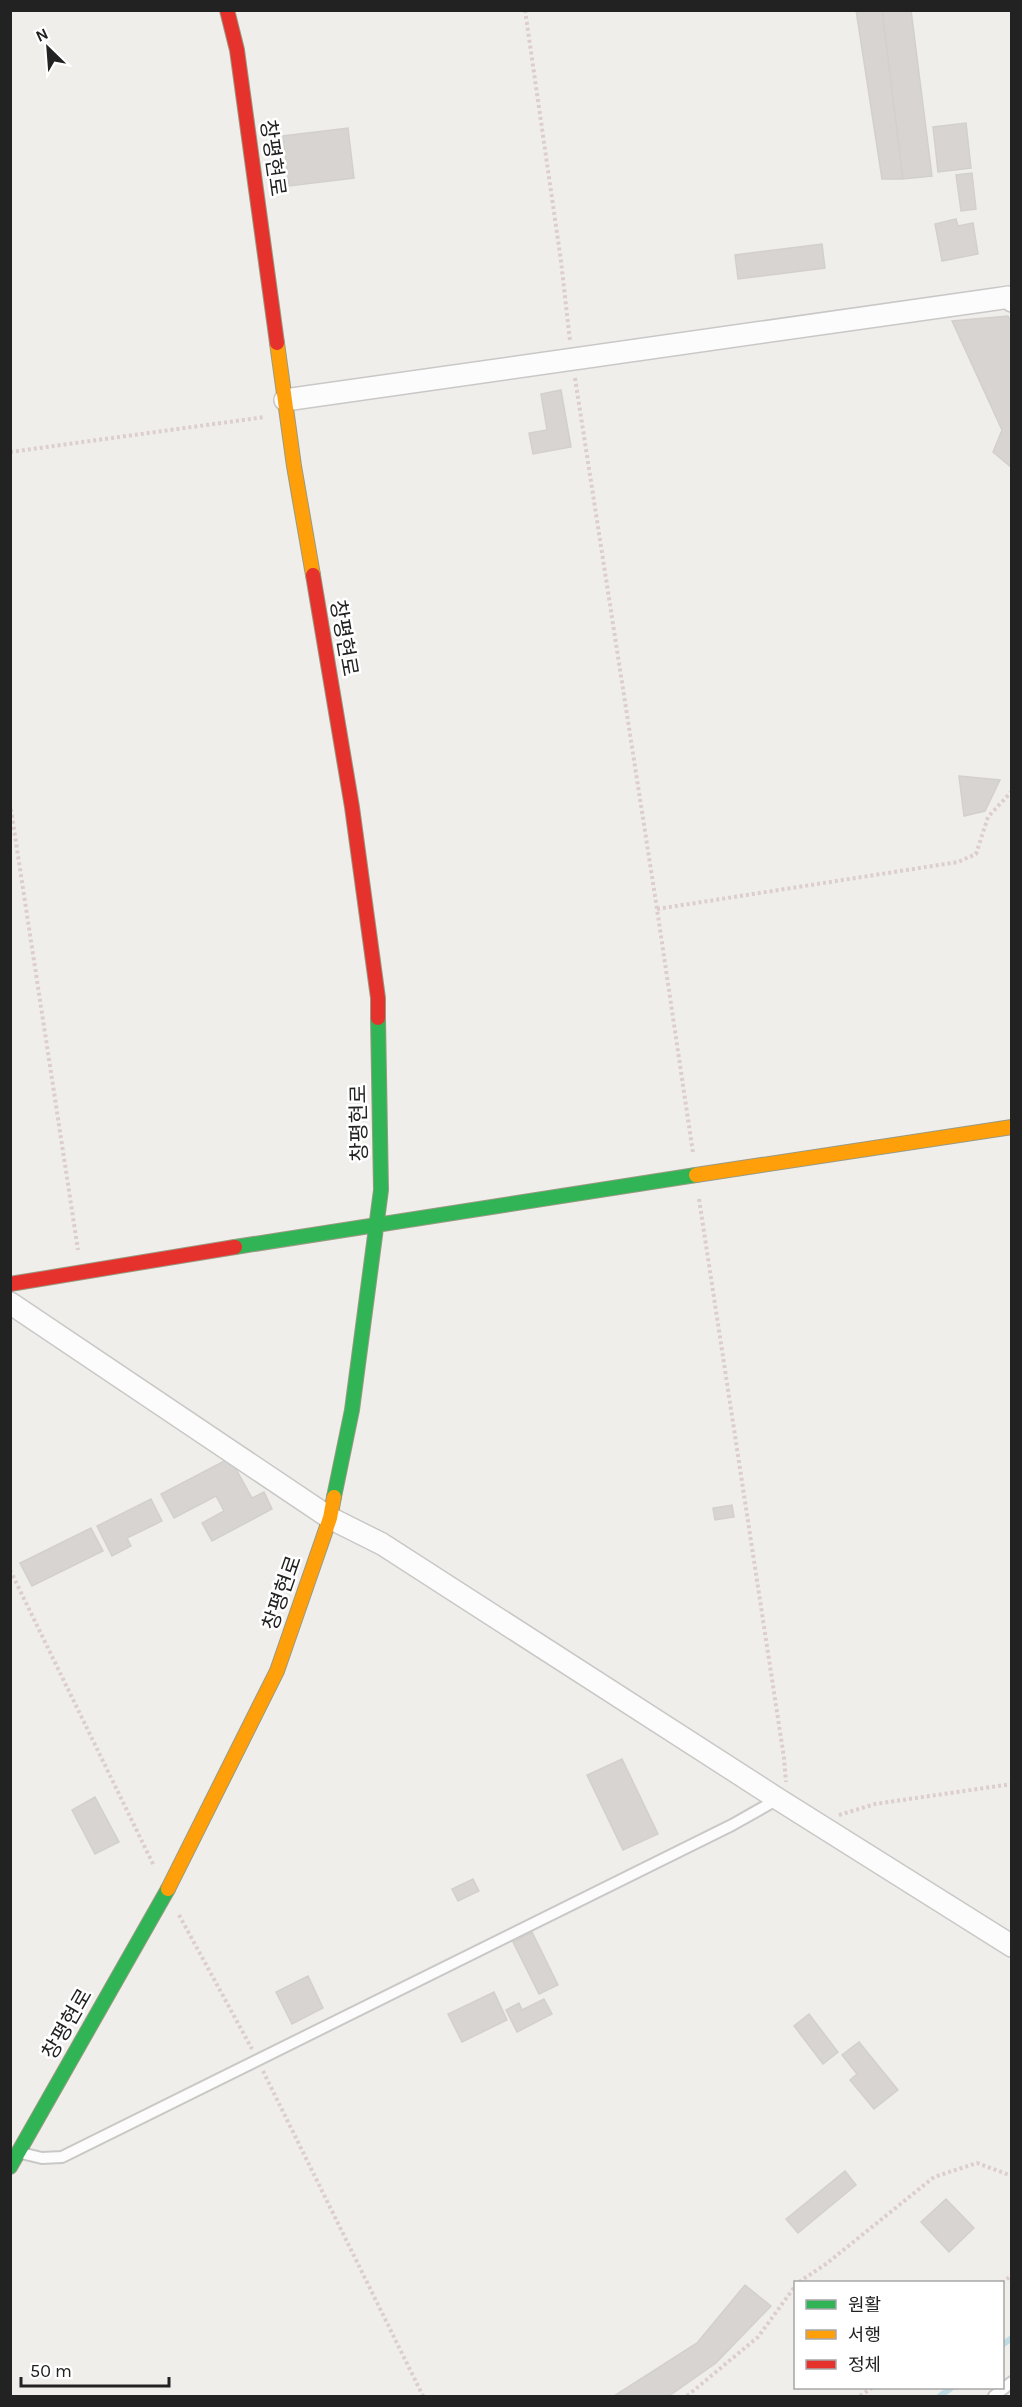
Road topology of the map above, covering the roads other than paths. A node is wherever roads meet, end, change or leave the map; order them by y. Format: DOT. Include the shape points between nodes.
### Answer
graph roads {
  1 [pos="227,10"];
  2 [pos="1011,300"];
  3 [pos="286,407"];
  4 [pos="1011,1126"];
  5 [pos="376,1224"];
  6 [pos="10,1284"];
  7 [pos="10,1303"];
  8 [pos="330,1518"];
  9 [pos="778,1799"];
  10 [pos="1011,1946"];
  11 [pos="19,2152"];
  12 [pos="10,2167"];
  1 -- 3 [label="main road, 창평현로" via="237,50"];
  2 -- 3 [label="street" via="1009,297 572,359"];
  3 -- 5 [label="main road, 창평현로" via="352,807 378,998 381,1190"];
  4 -- 5 [label="main road"];
  5 -- 6 [label="main road"];
  5 -- 8 [label="main road, 창평현로" via="352,1410"];
  7 -- 8 [label="street"];
  8 -- 9 [label="street" via="382,1544"];
  8 -- 11 [label="main road, 창평현로" via="277,1671 167,1892"];
  9 -- 10 [label="street"];
  9 -- 11 [label="lane" via="62,2157 42,2158"];
  11 -- 12 [label="main road, 창평현로"];
}
